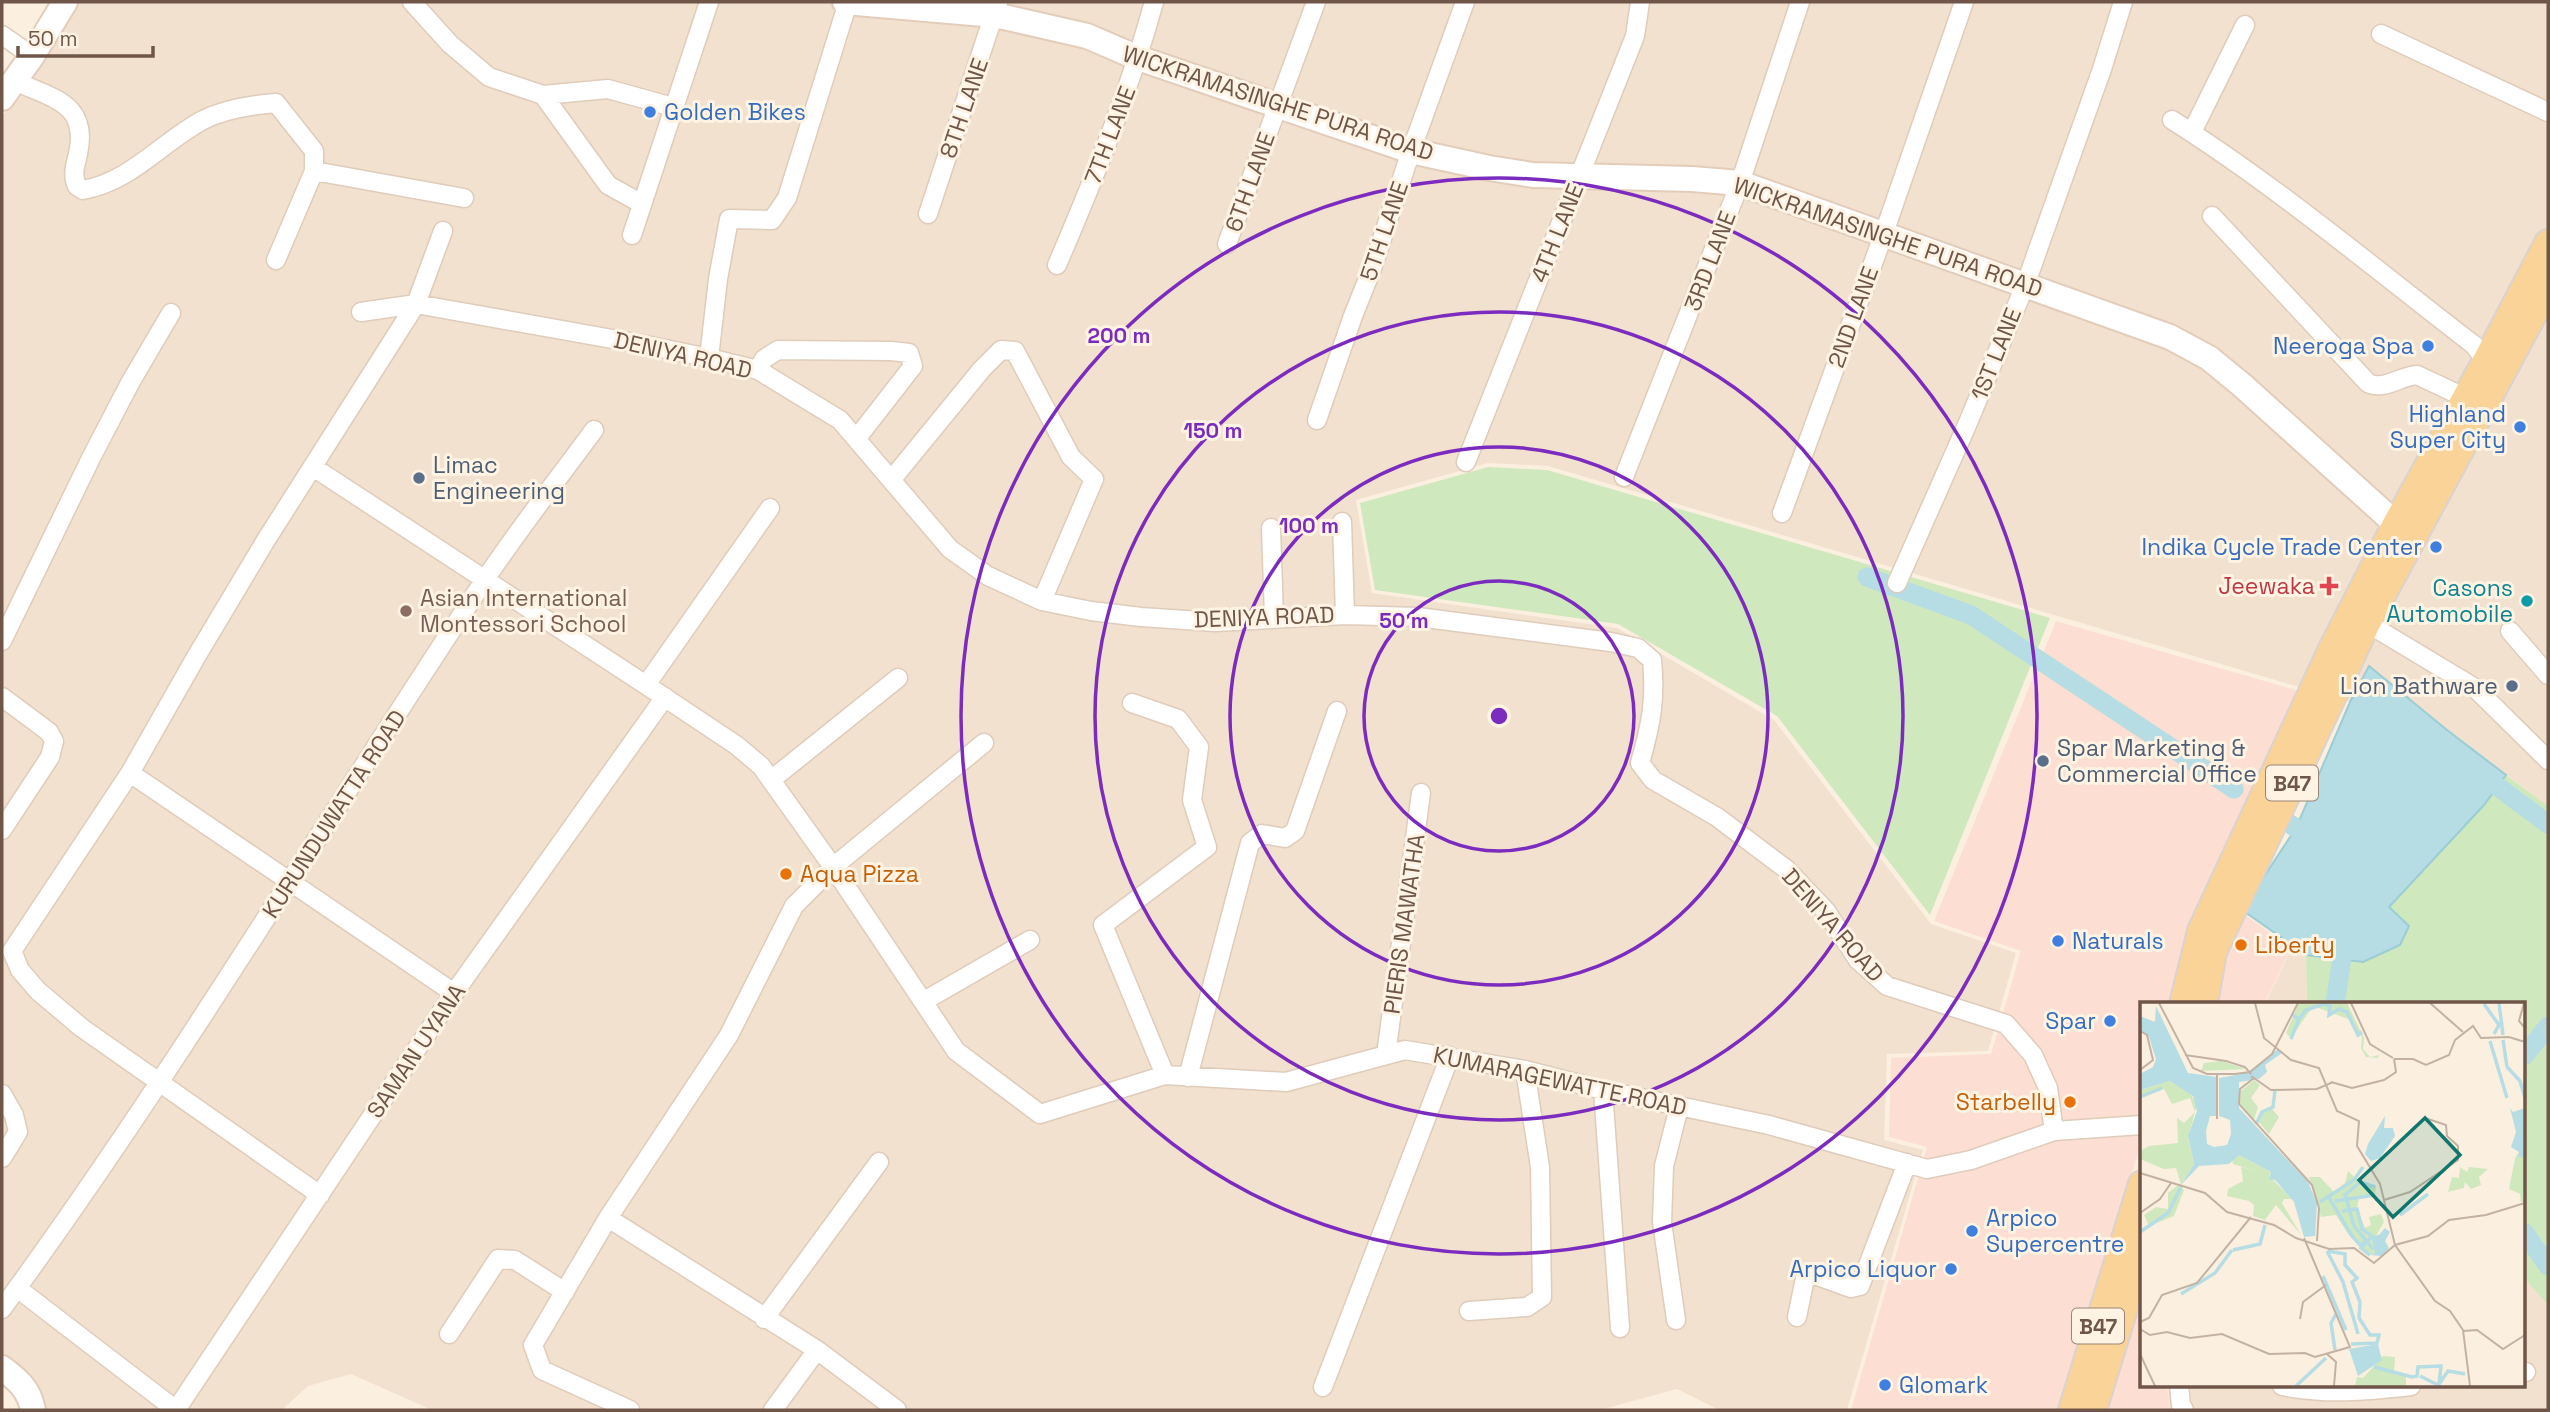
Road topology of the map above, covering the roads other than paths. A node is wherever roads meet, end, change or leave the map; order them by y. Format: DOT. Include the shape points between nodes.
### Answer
graph roads {
  1 [pos="65,2"];
  2 [pos="412,2"];
  3 [pos="709,2"];
  4 [pos="852,2"];
  5 [pos="1154,2"];
  6 [pos="1315,2"];
  7 [pos="1465,2"];
  8 [pos="1640,2"];
  9 [pos="1800,2"];
  10 [pos="1964,2"];
  11 [pos="2123,2"];
  12 [pos="997,9"];
  13 [pos="2245,25"];
  14 [pos="2381,34"];
  15 [pos="2,35"];
  16 [pos="32,56"];
  17 [pos="1138,58"];
  18 [pos="8,89"];
  19 [pos="543,95"];
  20 [pos="1278,104"];
  21 [pos="673,107"];
  22 [pos="2548,112"];
  23 [pos="2172,120"];
  24 [pos="2192,132"];
  25 [pos="1411,151"];
  26 [pos="314,171"];
  27 [pos="1579,177"];
  28 [pos="1740,183"];
  29 [pos="464,198"];
  30 [pos="642,201"];
  31 [pos="928,214"];
  32 [pos="2212,216"];
  33 [pos="443,231"];
  34 [pos="1884,233"];
  35 [pos="632,235"];
  36 [pos="2548,243"];
  37 [pos="1227,244"];
  38 [pos="276,260"];
  39 [pos="1057,265"];
  40 [pos="2026,283"];
  41 [pos="2548,287"];
  42 [pos="416,304"];
  43 [pos="361,312"];
  44 [pos="171,313"];
  45 [pos="709,358"];
  46 [pos="2486,361"];
  47 [pos="758,370"];
  48 [pos="2466,398"];
  49 [pos="1317,420"];
  50 [pos="594,430"];
  51 [pos="857,438"];
  52 [pos="1466,462"];
  53 [pos="313,467"];
  54 [pos="1624,477"];
  55 [pos="892,479"];
  56 [pos="770,508"];
  57 [pos="1782,513"];
  58 [pos="1342,522"];
  59 [pos="1271,528"];
  60 [pos="2405,530"];
  61 [pos="485,579"];
  62 [pos="1897,583"];
  63 [pos="1042,601"];
  64 [pos="1345,615"];
  65 [pos="1274,618"];
  66 [pos="2367,623"];
  67 [pos="2510,632"];
  68 [pos="2,641"];
  69 [pos="2548,675"];
  70 [pos="898,678"];
  71 [pos="646,685"];
  72 [pos="2,697"];
  73 [pos="665,697"];
  74 [pos="1132,703"];
  75 [pos="1336,711"];
  76 [pos="984,743"];
  77 [pos="2548,760"];
  78 [pos="130,774"];
  79 [pos="771,780"];
  80 [pos="1421,793"];
  81 [pos="2,830"];
  82 [pos="833,867"];
  83 [pos="290,883"];
  84 [pos="1030,940"];
  85 [pos="454,993"];
  86 [pos="924,1001"];
  87 [pos="2183,1002"];
  88 [pos="2204,1002"];
  89 [pos="1386,1055"];
  90 [pos="1450,1056"];
  91 [pos="1525,1070"];
  92 [pos="1164,1075"];
  93 [pos="1188,1077"];
  94 [pos="160,1081"];
  95 [pos="1603,1090"];
  96 [pos="2,1094"];
  97 [pos="1679,1107"];
  98 [pos="2140,1125"];
  99 [pos="2054,1131"];
  100 [pos="2,1158"];
  101 [pos="879,1162"];
  102 [pos="1907,1163"];
  103 [pos="2140,1190"];
  104 [pos="320,1195"];
  105 [pos="608,1218"];
  106 [pos="2140,1257"];
  107 [pos="17,1288"];
  108 [pos="565,1292"];
  109 [pos="2,1309"];
  110 [pos="1469,1311"];
  111 [pos="1797,1317"];
  112 [pos="764,1319"];
  113 [pos="1676,1320"];
  114 [pos="1620,1328"];
  115 [pos="449,1334"];
  116 [pos="817,1350"];
  117 [pos="2,1367"];
  118 [pos="1323,1387"];
  119 [pos="2179,1388"];
  120 [pos="2292,1388"];
  121 [pos="2394,1388"];
  122 [pos="33,1410"];
  123 [pos="176,1410"];
  124 [pos="630,1410"];
  125 [pos="773,1410"];
  126 [pos="897,1410"];
  127 [pos="2072,1410"];
  128 [pos="2093,1410"];
  129 [pos="2184,1410"];
  1 -- 16 [label="street"];
  2 -- 19 [label="street" via="450,44 489,77"];
  3 -- 21 [label="street"];
  4 -- 12 [label="street, WICKRAMASINGHE PURA ROAD"];
  4 -- 45 [label="street" via="786,198 772,220 729,219"];
  5 -- 17 [label="street, 7TH LANE"];
  6 -- 20 [label="street, 6TH LANE"];
  7 -- 25 [label="street, 5TH LANE"];
  8 -- 27 [label="street, 4TH LANE" via="1635,36"];
  9 -- 28 [label="street, 3RD LANE"];
  10 -- 34 [label="street, 2ND LANE"];
  11 -- 40 [label="street, 1ST LANE"];
  12 -- 17 [label="street, WICKRAMASINGHE PURA ROAD" via="1087,36"];
  12 -- 31 [label="street, 8TH LANE"];
  13 -- 24 [label="street"];
  14 -- 22 [label="street"];
  15 -- 16 [label="street"];
  16 -- 18 [label="street"];
  17 -- 20 [label="street, WICKRAMASINGHE PURA ROAD"];
  17 -- 39 [label="street, 7TH LANE"];
  18 -- 26 [label="street" via="65,105 78,118 82,136 73,174 83,190 110,183 204,120 248,105 276,103 314,151"];
  19 -- 21 [label="street" via="608,89"];
  19 -- 30 [label="street" via="608,184"];
  20 -- 25 [label="street, WICKRAMASINGHE PURA ROAD"];
  20 -- 37 [label="street, 6TH LANE"];
  21 -- 30 [label="street"];
  23 -- 24 [label="street"];
  24 -- 46 [label="street" via="2474,345"];
  25 -- 27 [label="street, WICKRAMASINGHE PURA ROAD" via="1533,175"];
  25 -- 49 [label="street, 5TH LANE"];
  26 -- 29 [label="street"];
  26 -- 38 [label="street"];
  27 -- 28 [label="street, WICKRAMASINGHE PURA ROAD"];
  27 -- 52 [label="street, 4TH LANE"];
  28 -- 34 [label="street, WICKRAMASINGHE PURA ROAD"];
  28 -- 54 [label="street, 3RD LANE"];
  30 -- 35 [label="street"];
  32 -- 48 [label="street" via="2368,383 2380,386 2417,375"];
  33 -- 42 [label="street"];
  34 -- 40 [label="street, WICKRAMASINGHE PURA ROAD"];
  34 -- 57 [label="street, 2ND LANE"];
  36 -- 46 [label="main road, B47"];
  40 -- 60 [label="street, WICKRAMASINGHE PURA ROAD" via="2170,337 2208,358"];
  40 -- 62 [label="street, 1ST LANE"];
  41 -- 60 [label="main road, B47"];
  42 -- 43 [label="street, DENIYA ROAD"];
  42 -- 45 [label="street, DENIYA ROAD"];
  42 -- 53 [label="street"];
  44 -- 68 [label="street" via="91,458"];
  45 -- 47 [label="street, DENIYA ROAD"];
  46 -- 48 [label="main road, B47"];
  47 -- 51 [label="street, DENIYA ROAD" via="819,405"];
  47 -- 51 [label="street" via="764,359 778,351 909,353 913,366"];
  48 -- 60 [label="main road, B47"];
  50 -- 61 [label="street, KURUNDUWATTA ROAD"];
  51 -- 55 [label="street, DENIYA ROAD"];
  53 -- 61 [label="street, KUMARAGEWATTE ROAD"];
  53 -- 78 [label="street"];
  55 -- 63 [label="street, DENIYA ROAD" via="950,549 988,576"];
  55 -- 63 [label="street" via="982,369 1001,350 1015,351 1071,457 1094,479"];
  56 -- 71 [label="street"];
  58 -- 64 [label="street"];
  59 -- 65 [label="street"];
  60 -- 66 [label="main road, B47"];
  60 -- 87 [label="main road, B47" via="2332,649 2201,931"];
  61 -- 71 [label="street, KUMARAGEWATTE ROAD"];
  61 -- 83 [label="street, KURUNDUWATTA ROAD"];
  63 -- 65 [label="street, DENIYA ROAD" via="1141,617 1215,622"];
  64 -- 65 [label="street, DENIYA ROAD"];
  64 -- 99 [label="street, DENIYA ROAD" via="1418,617 1638,648 1652,660 1655,690 1640,763 1646,774 1717,817 1786,869 1826,911 1858,960 1887,986 2006,1024 2033,1055 2048,1088"];
  66 -- 77 [label="street" via="2475,688"];
  66 -- 88 [label="main road, B47" via="2213,952"];
  67 -- 69 [label="street"];
  70 -- 79 [label="street"];
  71 -- 73 [label="street, KUMARAGEWATTE ROAD"];
  72 -- 81 [label="street" via="49,732 54,741 50,757"];
  73 -- 79 [label="street, KUMARAGEWATTE ROAD" via="736,745"];
  73 -- 85 [label="street, SAMAN UYANA"];
  74 -- 92 [label="street" via="1178,719 1199,747 1192,800 1207,847 1103,925"];
  75 -- 93 [label="street" via="1295,831 1285,838 1262,834 1250,844"];
  76 -- 82 [label="street"];
  78 -- 83 [label="street"];
  78 -- 94 [label="street" via="12,951 20,970 38,990 82,1028"];
  79 -- 82 [label="street, KUMARAGEWATTE ROAD"];
  80 -- 89 [label="street, PIERIS MAWATHA"];
  82 -- 86 [label="street, KUMARAGEWATTE ROAD"];
  82 -- 105 [label="street" via="793,906 729,1035"];
  83 -- 85 [label="street"];
  83 -- 94 [label="street, KURUNDUWATTA ROAD"];
  84 -- 86 [label="street"];
  85 -- 104 [label="street, SAMAN UYANA"];
  86 -- 92 [label="street, KUMARAGEWATTE ROAD" via="956,1051 1040,1114"];
  89 -- 90 [label="street, KUMARAGEWATTE ROAD" via="1405,1049"];
  89 -- 93 [label="street, KUMARAGEWATTE ROAD" via="1286,1082"];
  90 -- 91 [label="street, KUMARAGEWATTE ROAD"];
  90 -- 118 [label="street"];
  91 -- 95 [label="street, KUMARAGEWATTE ROAD"];
  91 -- 110 [label="street" via="1540,1167 1542,1297 1527,1307"];
  92 -- 93 [label="street, KUMARAGEWATTE ROAD"];
  94 -- 104 [label="street"];
  94 -- 107 [label="street, KURUNDUWATTA ROAD"];
  95 -- 97 [label="street, KUMARAGEWATTE ROAD"];
  95 -- 114 [label="street"];
  96 -- 100 [label="street" via="18,1132"];
  97 -- 102 [label="street, KUMARAGEWATTE ROAD" via="1769,1125"];
  97 -- 113 [label="street" via="1664,1166 1662,1222"];
  98 -- 99 [label="street, KUMARAGEWATTE ROAD"];
  99 -- 102 [label="street, KUMARAGEWATTE ROAD" via="1971,1160 1927,1168"];
  101 -- 112 [label="street"];
  102 -- 111 [label="street" via="1860,1286 1851,1288 1815,1275 1805,1278"];
  103 -- 127 [label="main road, B47"];
  104 -- 123 [label="street, SAMAN UYANA"];
  105 -- 108 [label="street"];
  105 -- 112 [label="street"];
  106 -- 128 [label="main road, B47"];
  107 -- 109 [label="street, KURUNDUWATTA ROAD"];
  107 -- 123 [label="street"];
  108 -- 115 [label="street" via="515,1260 498,1259"];
  108 -- 124 [label="street" via="533,1345 542,1370"];
  112 -- 116 [label="street"];
  116 -- 125 [label="street"];
  116 -- 126 [label="street"];
  117 -- 122 [label="street" via="22,1384"];
  119 -- 129 [label="street"];
  120 -- 121 [label="street" via="2351,1393"];
}
